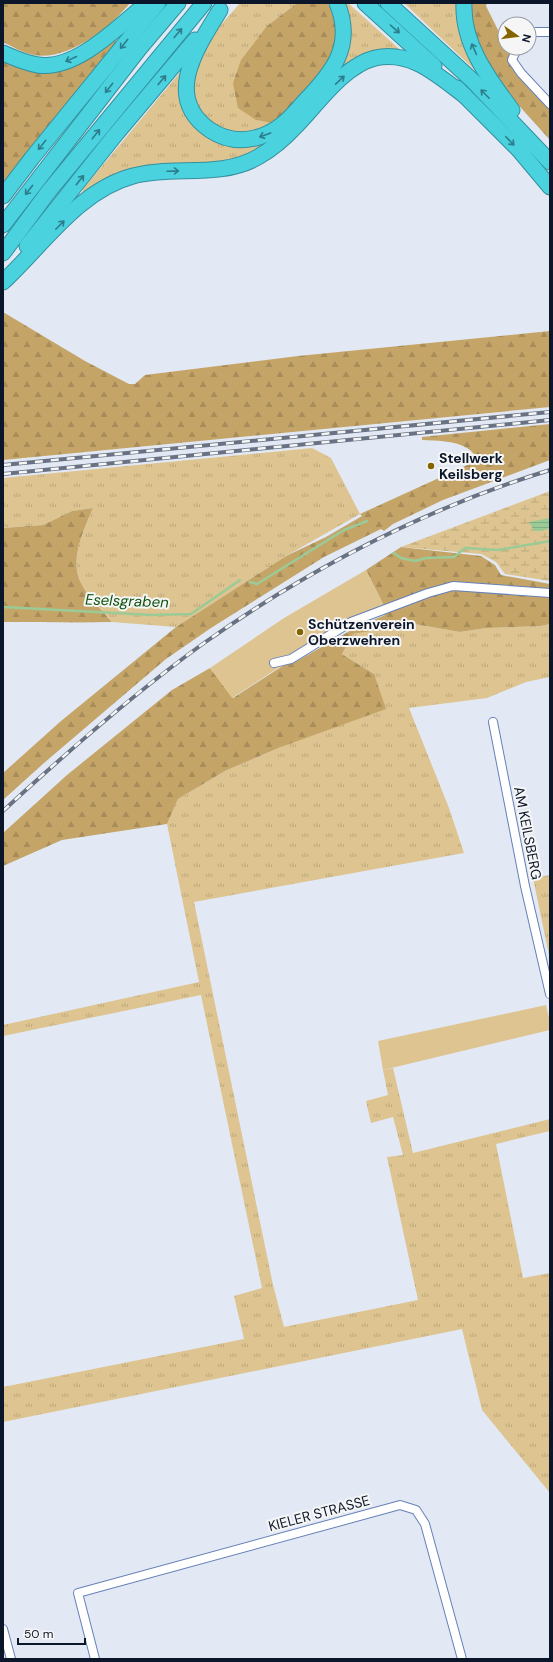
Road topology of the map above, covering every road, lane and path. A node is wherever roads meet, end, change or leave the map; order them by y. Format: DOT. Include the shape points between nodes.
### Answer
graph roads {
  1 [pos="146,3"];
  2 [pos="158,3"];
  3 [pos="178,3"];
  4 [pos="204,3"];
  5 [pos="337,3"];
  6 [pos="365,3"];
  7 [pos="388,3"];
  8 [pos="464,3"];
  9 [pos="223,6"];
  10 [pos="537,32"];
  11 [pos="550,32"];
  12 [pos="3,53"];
  13 [pos="514,56"];
  14 [pos="464,95"];
  15 [pos="550,104"];
  16 [pos="546,157"];
  17 [pos="550,187"];
  18 [pos="3,196"];
  19 [pos="3,225"];
  20 [pos="3,253"];
  21 [pos="3,277"];
  22 [pos="3,282"];
  23 [pos="550,593"];
  24 [pos="274,663"];
  25 [pos="493,722"];
  26 [pos="550,994"];
  27 [pos="3,1629"];
  28 [pos="11,1659"];
  29 [pos="95,1659"];
  30 [pos="462,1659"];
  1 -- 12 [label="highway, one-way" via="87,51 61,64 39,66 22,62"];
  2 -- 18 [label="highway, one-way"];
  3 -- 19 [label="highway, one-way" via="134,55"];
  20 -- 4 [label="highway, one-way" via="54,185"];
  5 -- 9 [label="highway, one-way" via="343,32 342,49 336,64 286,122 274,132 242,141 226,138 200,123 192,111 187,96 186,79 192,58"];
  6 -- 14 [label="highway, one-way"];
  16 -- 7 [label="highway, one-way" via="473,81"];
  16 -- 8 [label="highway, one-way" via="480,63 468,34"];
  21 -- 9 [label="highway, one-way" via="116,134"];
  10 -- 11 [label="street"];
  13 -- 15 [label="street" via="512,60 521,74"];
  14 -- 17 [label="highway, one-way" via="519,150"];
  22 -- 14 [label="highway, one-way" via="60,224 103,187 148,173 227,168 256,158 281,141 351,70 374,58 402,58 419,63"];
  23 -- 24 [label="street" via="453,586 351,622 291,659"];
  25 -- 26 [label="street, AM KEILSBERG"];
  27 -- 28 [label="street"];
  29 -- 30 [label="street, KIELER STRASSE" via="78,1593 400,1505 416,1510 425,1524"];
}
